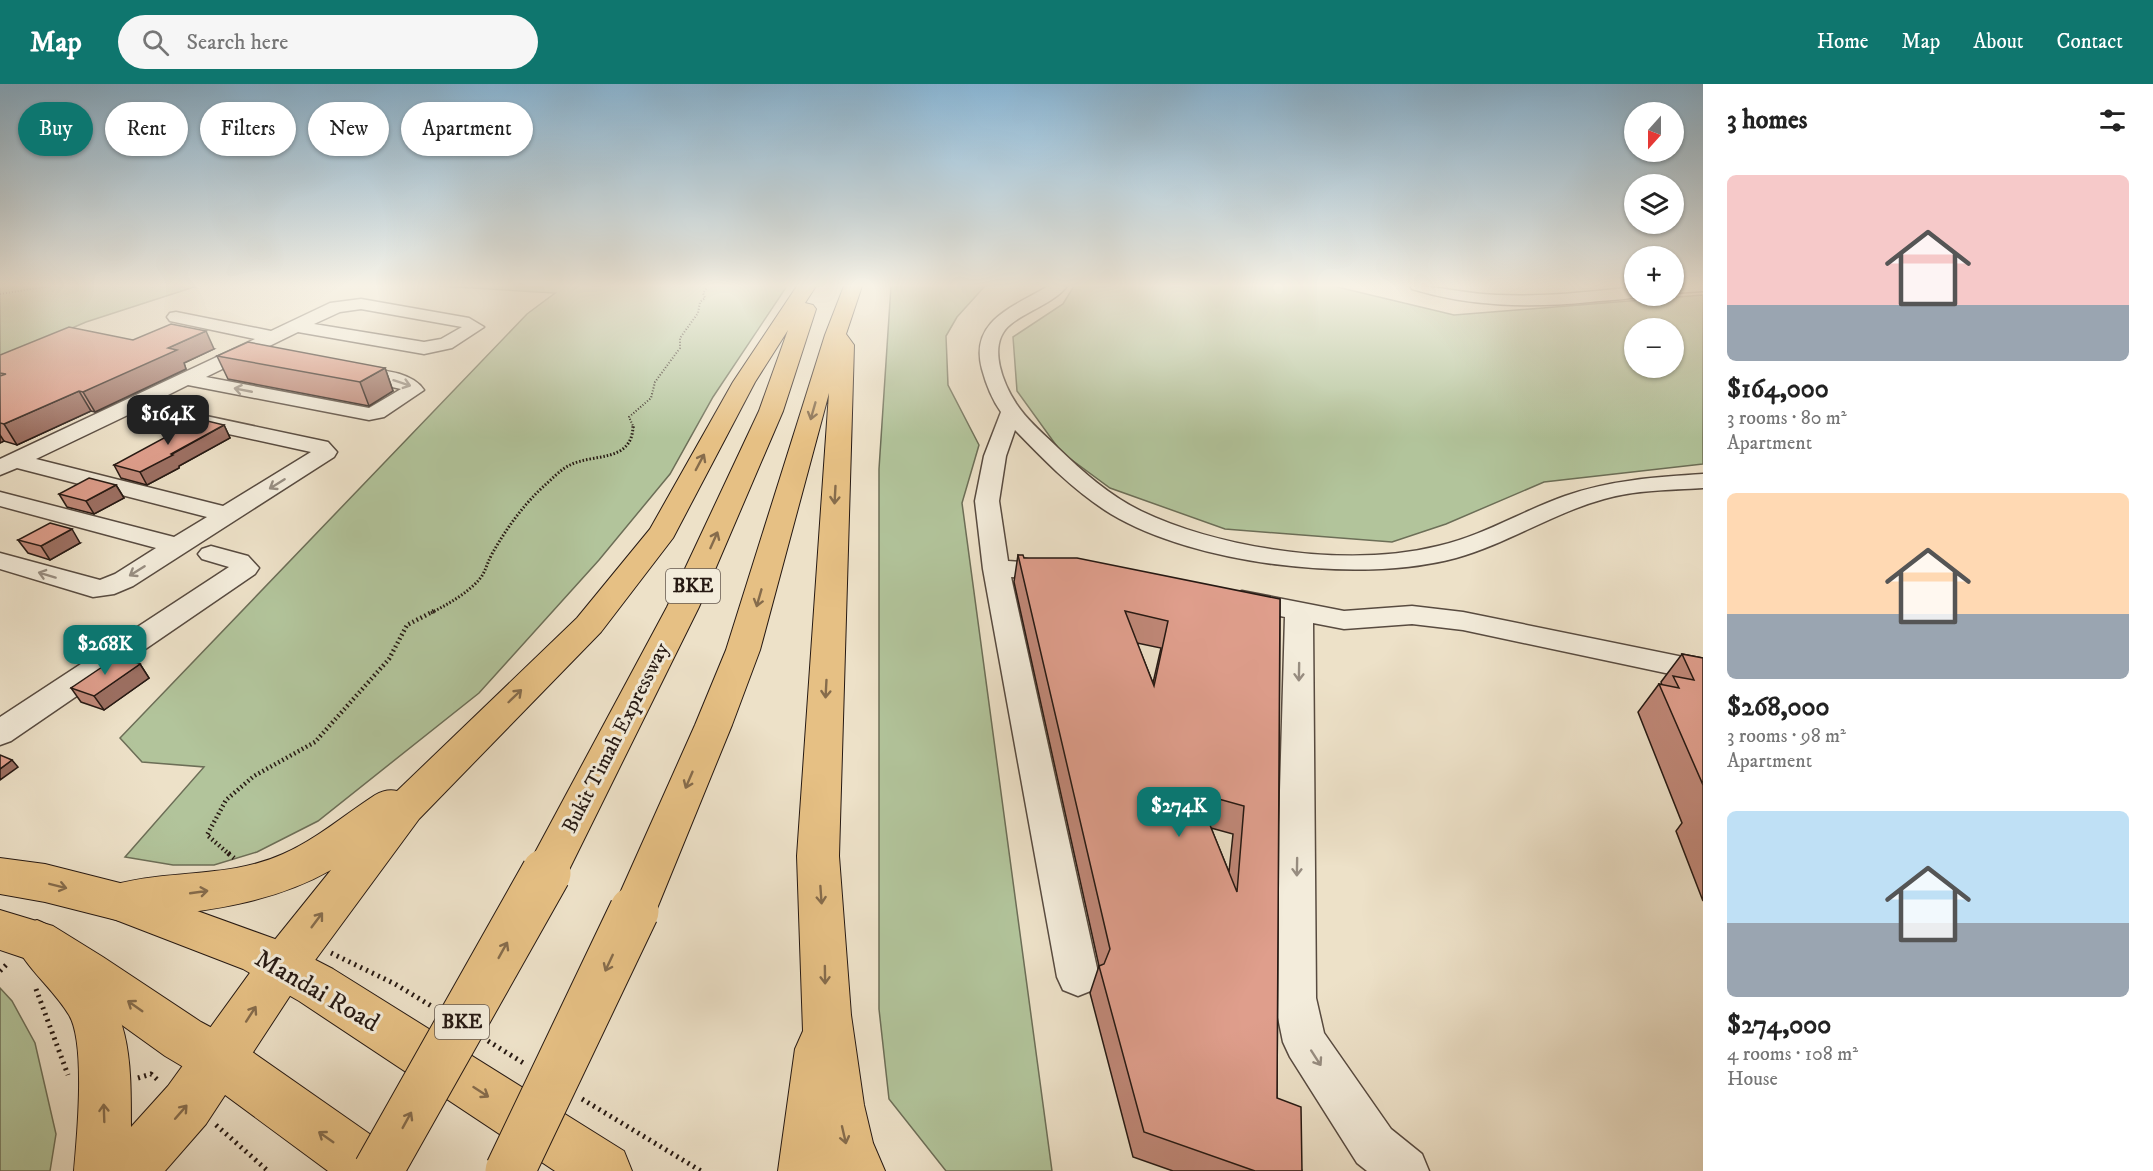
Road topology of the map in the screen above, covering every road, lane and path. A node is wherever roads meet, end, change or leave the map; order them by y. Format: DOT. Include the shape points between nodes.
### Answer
graph roads {
  1 [pos="273,337"];
  2 [pos="357,337"];
  3 [pos="458,337"];
  4 [pos="682,337"];
  5 [pos="774,337"];
  6 [pos="797,337"];
  7 [pos="834,337"];
  8 [pos="838,337"];
  9 [pos="990,337"];
  10 [pos="242,351"];
  11 [pos="276,358"];
  12 [pos="333,369"];
  13 [pos="186,378"];
  14 [pos="130,406"];
  15 [pos="1011,413"];
  16 [pos="7,464"];
  17 [pos="1703,481"];
  18 [pos="0,499"];
  19 [pos="228,515"];
  20 [pos="178,546"];
  21 [pos="211,554"];
  22 [pos="0,561"];
  23 [pos="996,569"];
  24 [pos="1076,571"];
  25 [pos="1219,594"];
  26 [pos="1299,614"];
  27 [pos="1703,671"];
  28 [pos="0,733"];
  29 [pos="473,737"];
  30 [pos="237,860"];
  31 [pos="0,876"];
  32 [pos="120,902"];
  33 [pos="302,958"];
  34 [pos="13,959"];
  35 [pos="1078,977"];
  36 [pos="435,1009"];
  37 [pos="826,1015"];
  38 [pos="476,1034"];
  39 [pos="220,1060"];
  40 [pos="527,1065"];
  41 [pos="89,1091"];
  42 [pos="579,1096"];
  43 [pos="199,1113"];
  44 [pos="102,1171"];
  45 [pos="128,1171"];
  46 [pos="268,1171"];
  47 [pos="376,1171"];
  48 [pos="510,1171"];
  49 [pos="604,1171"];
  50 [pos="701,1171"];
  51 [pos="806,1171"];
  52 [pos="857,1171"];
  53 [pos="1405,1171"];
  1 -- 10 [label="street"];
  2 -- 3 [label="street" via="424,348 446,344"];
  4 -- 30 [label="path" via="680,348 655,382 651,398 629,417 634,428 630,441 619,454 568,465 514,518 490,557 488,568 474,585 452,602 407,625 389,659 315,742 254,776 226,800 207,835"];
  29 -- 5 [label="main road, one-way" via="589,625 663,532 744,382"];
  47 -- 6 [label="main road, Bukit Timah Expressway / BKE, one-way, bridge" via="546,873 683,607 771,411"];
  7 -- 48 [label="main road, one-way, bridge" via="735,667 634,911"];
  8 -- 37 [label="main road, one-way" via="843,345 818,856"];
  9 -- 15 [label="street" via="992,368"];
  10 -- 11 [label="street"];
  10 -- 13 [label="street"];
  12 -- 13 [label="street, one-way" via="400,381 414,390 369,414"];
  13 -- 14 [label="street"];
  14 -- 16 [label="street"];
  14 -- 19 [label="street, one-way" via="320,447 326,452"];
  15 -- 17 [label="street" via="1082,484 1133,516 1205,542 1282,557 1354,562 1425,558 1486,541 1594,494 1627,486"];
  15 -- 23 [label="street" via="995,456 987,501"];
  16 -- 19 [label="street"];
  18 -- 20 [label="street"];
  19 -- 20 [label="street"];
  20 -- 22 [label="street, one-way" via="124,580 93,589"];
  21 -- 28 [label="street" via="246,568"];
  23 -- 24 [label="street"];
  23 -- 35 [label="street"];
  25 -- 26 [label="street"];
  26 -- 27 [label="street" via="1344,621 1412,615 1437,617"];
  26 -- 53 [label="street, one-way" via="1295,998 1305,1042 1374,1146"];
  32 -- 29 [label="main road, one-way" via="243,885 287,872 366,826"];
  33 -- 29 [label="main road, one-way" via="405,808"];
  31 -- 32 [label="main road, Mandai Road, one-way"];
  32 -- 33 [label="main road, Mandai Road" via="260,954"];
  33 -- 36 [label="path" via="394,984"];
  39 -- 33 [label="main road, one-way"];
  33 -- 49 [label="main road, Mandai Road, one-way" via="316,985"];
  39 -- 34 [label="main road, one-way"];
  34 -- 41 [label="path" via="36,989"];
  34 -- 41 [label="main road" via="93,1008 101,1034"];
  37 -- 51 [label="main road"];
  37 -- 52 [label="main road, one-way" via="838,1105"];
  38 -- 40 [label="path"];
  39 -- 43 [label="main road"];
  47 -- 39 [label="main road, one-way"];
  41 -- 43 [label="path" via="151,1074"];
  44 -- 41 [label="main road, one-way"];
  42 -- 50 [label="path"];
  45 -- 43 [label="main road, one-way"];
  43 -- 46 [label="path"];
}
